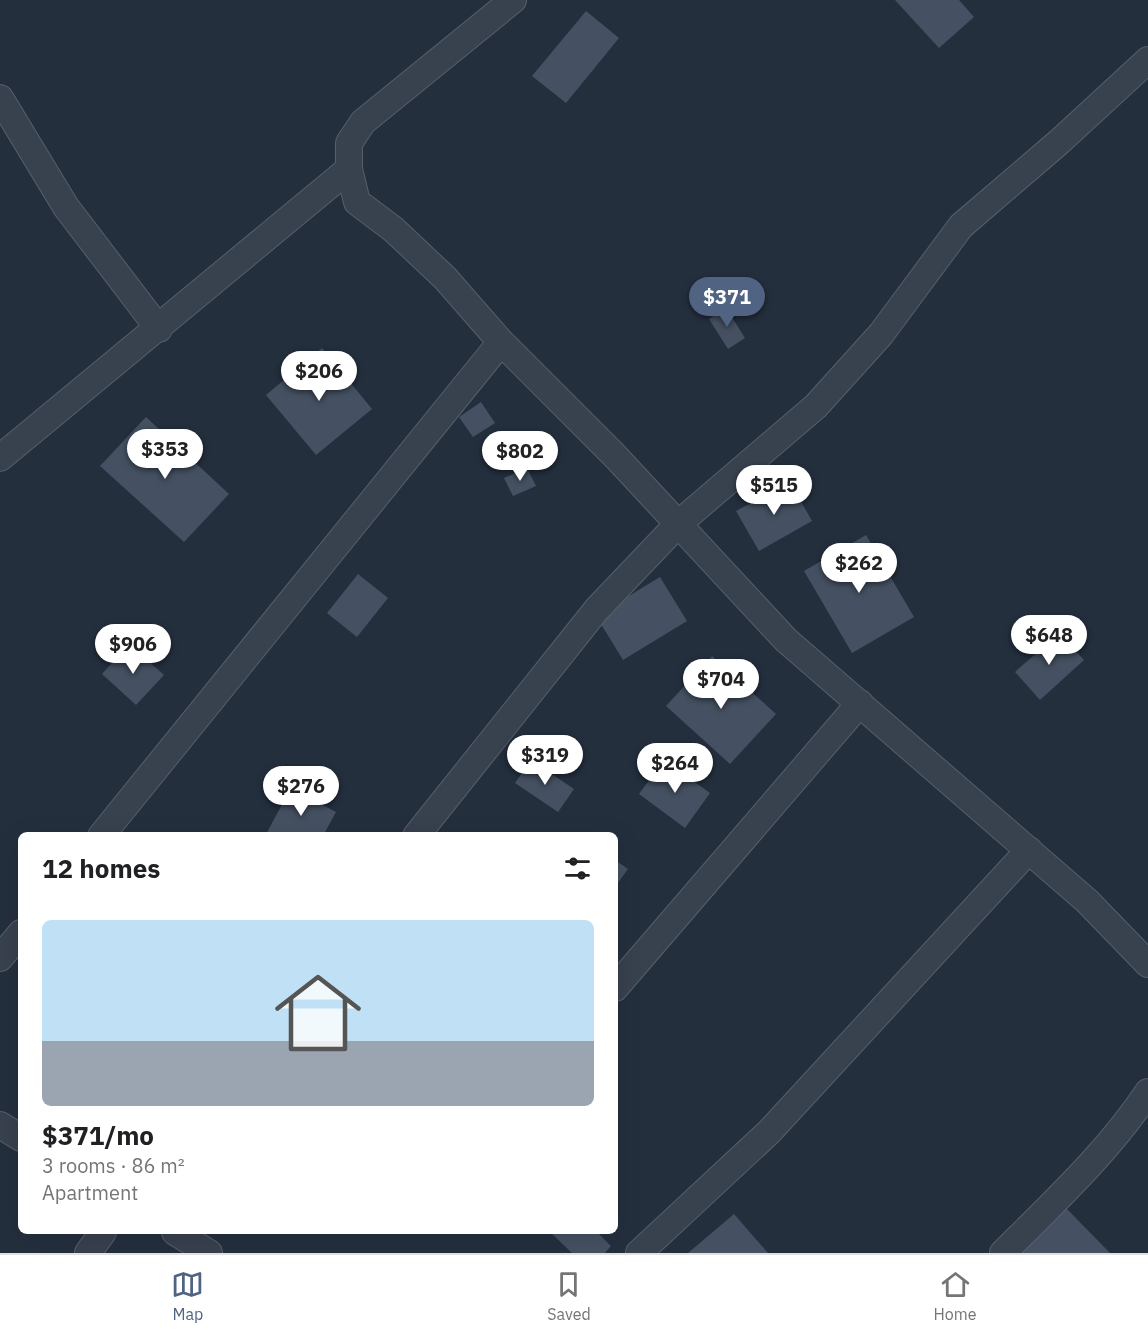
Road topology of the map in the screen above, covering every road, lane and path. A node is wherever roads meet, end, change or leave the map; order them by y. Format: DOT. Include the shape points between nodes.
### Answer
graph roads {
  1 [pos="513,0"];
  2 [pos="1148,60"];
  3 [pos="0,98"];
  4 [pos="349,169"];
  5 [pos="159,329"];
  6 [pos="501,342"];
  7 [pos="0,458"];
  8 [pos="678,524"];
  9 [pos="860,703"];
  10 [pos="104,832"];
  11 [pos="419,832"];
  12 [pos="1029,850"];
  13 [pos="18,937"];
  14 [pos="0,958"];
  15 [pos="1148,964"];
  16 [pos="618,985"];
  17 [pos="1148,1092"];
  18 [pos="0,1125"];
  19 [pos="18,1136"];
  20 [pos="102,1234"];
  21 [pos="178,1234"];
  22 [pos="88,1253"];
  23 [pos="209,1253"];
  24 [pos="639,1253"];
  25 [pos="1004,1253"];
  1 -- 4 [label="street" via="363,122 349,143"];
  2 -- 8 [label="street" via="961,226 880,334 816,406"];
  3 -- 5 [label="street" via="66,207"];
  4 -- 5 [label="street"];
  4 -- 6 [label="street" via="357,202 393,229 445,278"];
  5 -- 7 [label="street"];
  6 -- 8 [label="street"];
  6 -- 10 [label="street"];
  8 -- 9 [label="street" via="786,640"];
  8 -- 11 [label="street" via="597,609"];
  9 -- 12 [label="street"];
  9 -- 16 [label="street"];
  12 -- 15 [label="street" via="1087,901"];
  12 -- 24 [label="street" via="769,1132"];
  13 -- 14 [label="street"];
  17 -- 25 [label="street" via="1071,1185"];
  18 -- 19 [label="street"];
  20 -- 22 [label="street"];
  21 -- 23 [label="street"];
}
